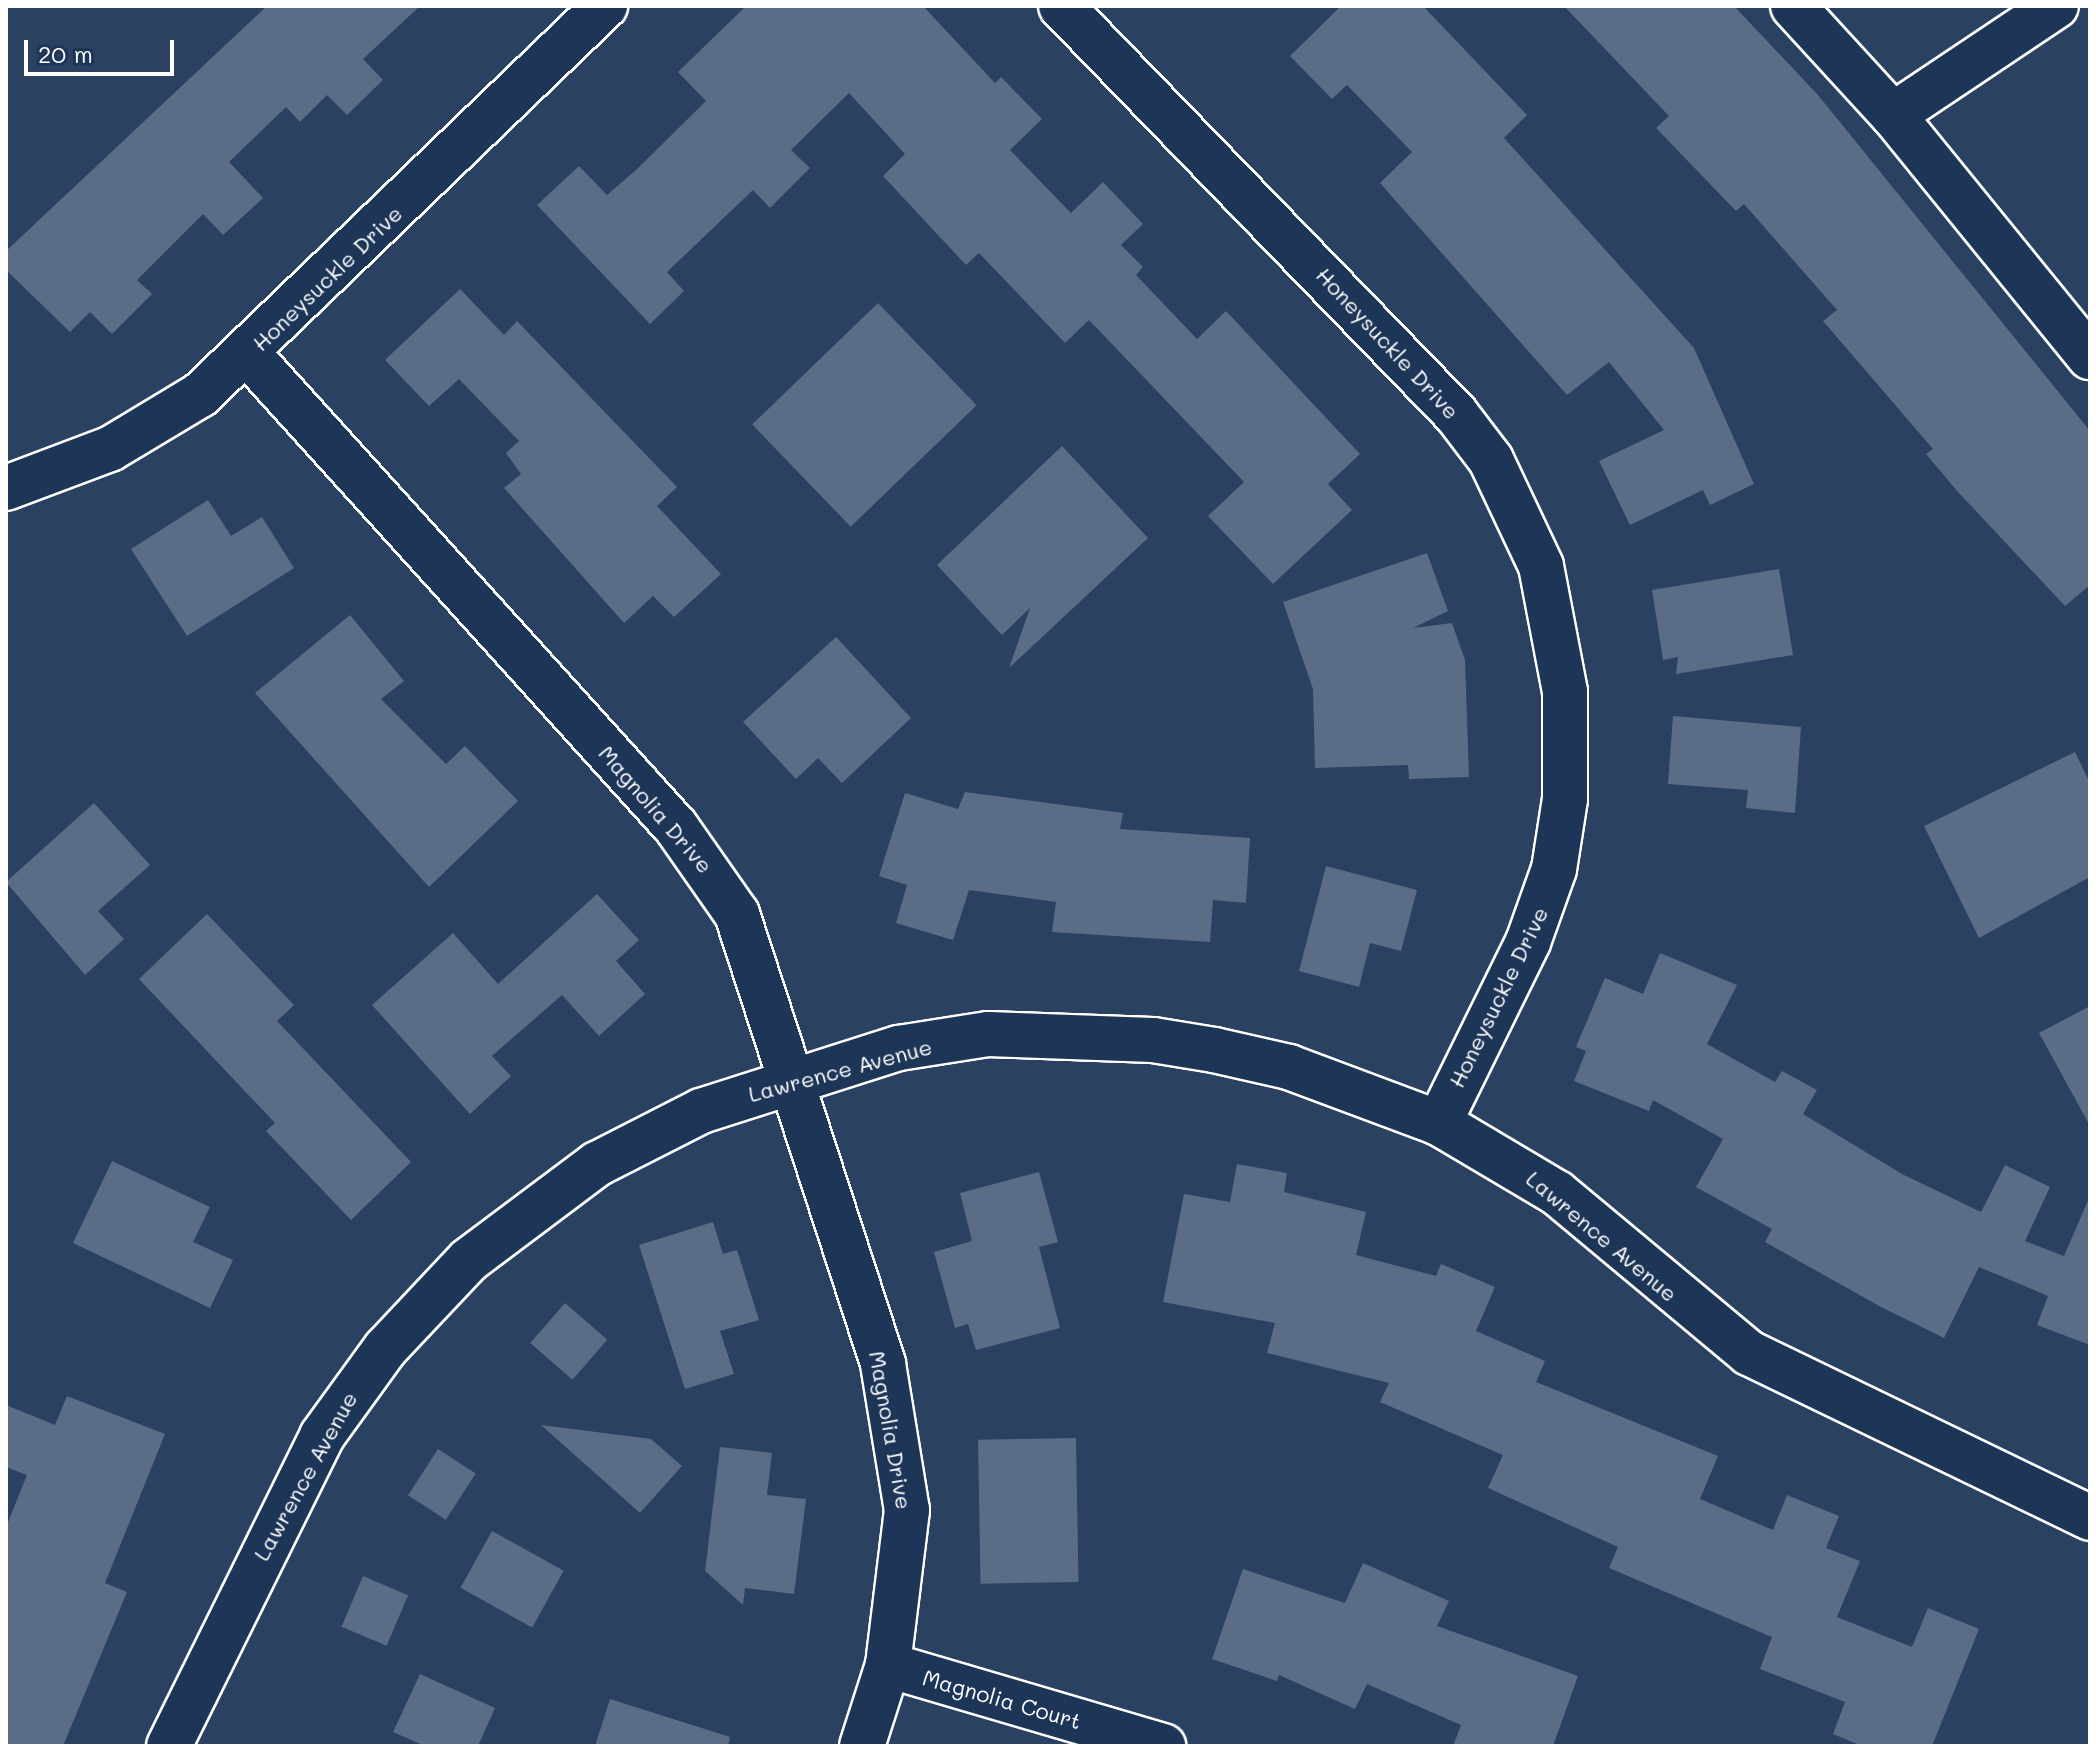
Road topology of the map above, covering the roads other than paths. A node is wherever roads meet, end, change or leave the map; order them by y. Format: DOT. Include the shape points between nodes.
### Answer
graph roads {
  1 [pos="605,6"];
  2 [pos="1793,6"];
  3 [pos="2056,6"];
  4 [pos="1075,22"];
  5 [pos="1893,115"];
  6 [pos="248,354"];
  7 [pos="2090,357"];
  8 [pos="6,488"];
  9 [pos="789,1080"];
  10 [pos="1439,1123"];
  11 [pos="2090,1518"];
  12 [pos="888,1665"];
  13 [pos="169,1746"];
  14 [pos="862,1746"];
  15 [pos="1163,1746"];
  1 -- 6 [label="street, Honeysuckle Drive"];
  2 -- 5 [label="street"];
  3 -- 5 [label="street"];
  4 -- 10 [label="street, Honeysuckle Drive" via="1456,414 1491,460 1541,566 1565,692 1565,799 1554,869 1528,942"];
  5 -- 7 [label="street"];
  6 -- 8 [label="street, Honeysuckle Drive" via="137,435"];
  6 -- 9 [label="street, Magnolia Drive" via="711,870 737,914"];
  9 -- 10 [label="street, Lawrence Avenue" via="899,1048 988,1034 1068,1034 1153,1040 1274,1064"];
  9 -- 12 [label="street, Magnolia Drive" via="888,1393 907,1510"];
  9 -- 13 [label="street, Lawrence Avenue" via="701,1111 597,1164 509,1226 427,1301 322,1436"];
  10 -- 11 [label="street, Lawrence Avenue" via="1557,1193 1749,1353"];
  12 -- 14 [label="street, Magnolia Drive"];
  12 -- 15 [label="street, Magnolia Court"];
}
